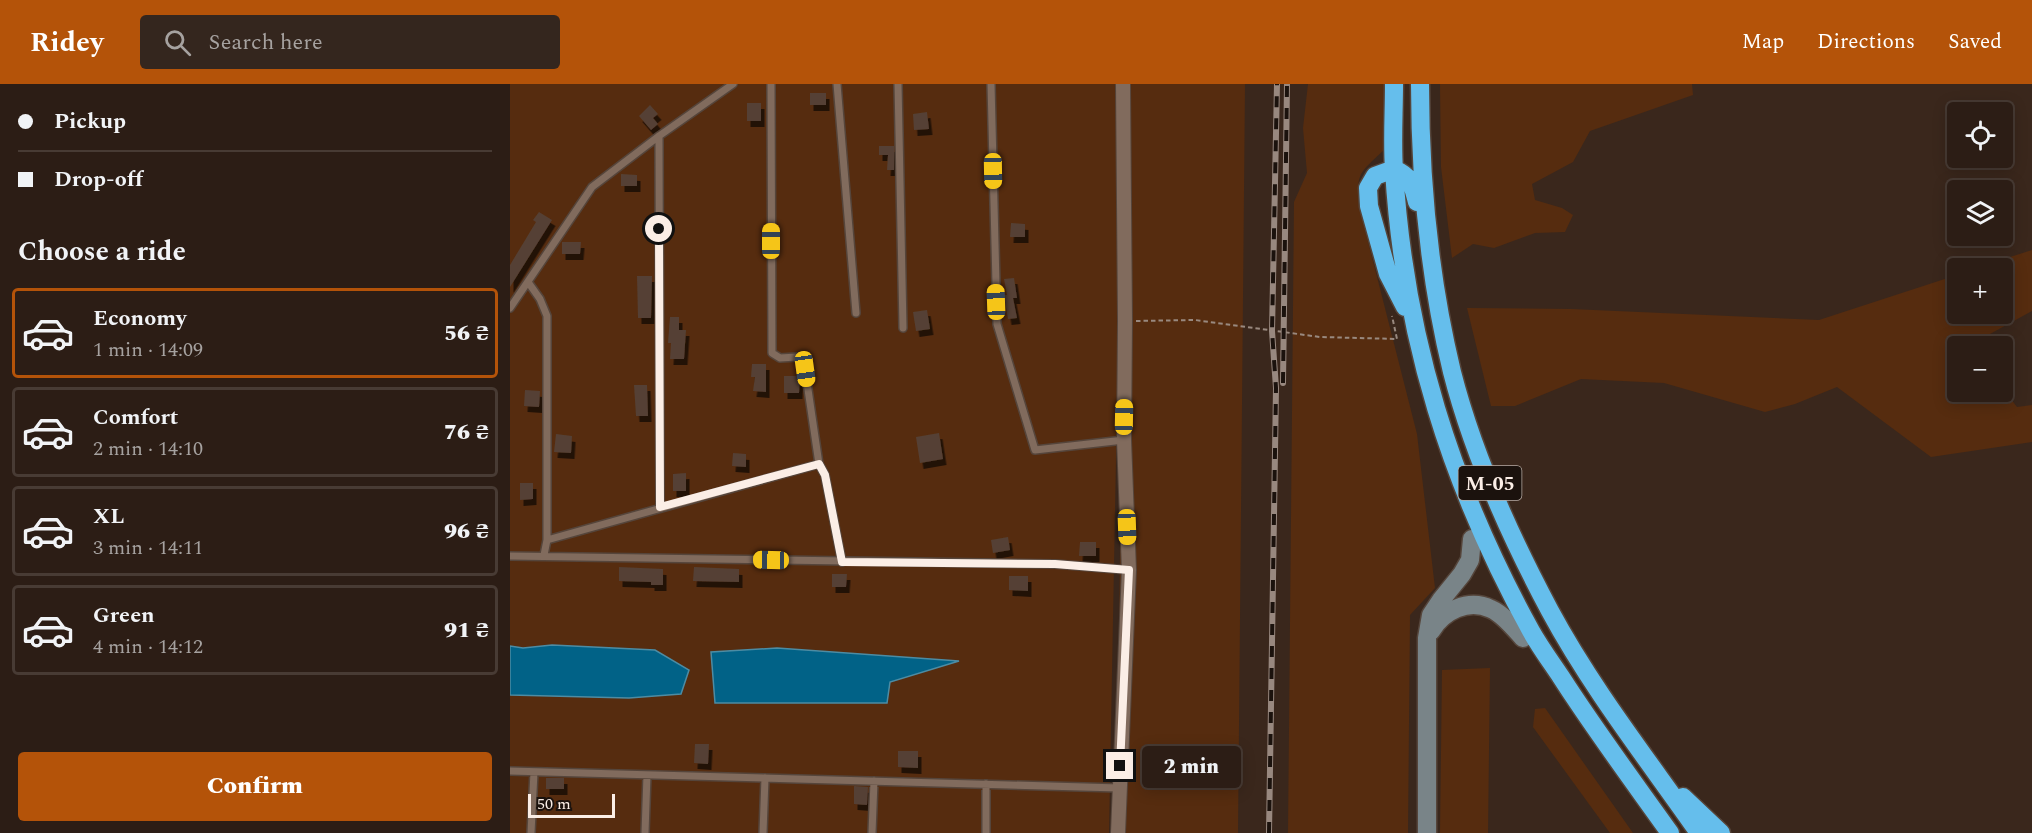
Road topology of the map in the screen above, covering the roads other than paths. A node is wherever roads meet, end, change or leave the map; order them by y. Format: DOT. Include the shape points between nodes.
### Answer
graph roads {
  1 [pos="733,84"];
  2 [pos="771,84"];
  3 [pos="837,84"];
  4 [pos="898,84"];
  5 [pos="992,84"];
  6 [pos="1123,84"];
  7 [pos="1394,84"];
  8 [pos="1420,84"];
  9 [pos="659,136"];
  10 [pos="1394,169"];
  11 [pos="1431,260"];
  12 [pos="528,282"];
  13 [pos="510,308"];
  14 [pos="856,313"];
  15 [pos="1413,324"];
  16 [pos="903,328"];
  17 [pos="1124,440"];
  18 [pos="1452,461"];
  19 [pos="819,464"];
  20 [pos="660,507"];
  21 [pos="1472,539"];
  22 [pos="548,540"];
  23 [pos="544,555"];
  24 [pos="510,556"];
  25 [pos="842,562"];
  26 [pos="1129,570"];
  27 [pos="1427,638"];
  28 [pos="1523,638"];
  29 [pos="1582,710"];
  30 [pos="1653,768"];
  31 [pos="510,771"];
  32 [pos="534,772"];
  33 [pos="647,775"];
  34 [pos="765,778"];
  35 [pos="874,781"];
  36 [pos="986,784"];
  37 [pos="1119,788"];
  38 [pos="531,833"];
  39 [pos="645,833"];
  40 [pos="763,833"];
  41 [pos="872,833"];
  42 [pos="986,833"];
  43 [pos="1118,833"];
  44 [pos="1427,833"];
  45 [pos="1670,833"];
  46 [pos="1699,833"];
  47 [pos="1721,833"];
  1 -- 9 [label="lane"];
  2 -- 19 [label="lane" via="772,353 780,358 797,357 805,369"];
  3 -- 14 [label="lane"];
  4 -- 16 [label="lane"];
  5 -- 17 [label="lane" via="997,324 1035,450"];
  6 -- 17 [label="street"];
  7 -- 10 [label="highway, М-05"];
  8 -- 11 [label="highway, М-05" via="1420,154"];
  9 -- 12 [label="lane" via="592,187"];
  9 -- 20 [label="lane"];
  10 -- 11 [label="highway" via="1406,174 1412,183"];
  10 -- 15 [label="highway, М-05"];
  10 -- 15 [label="highway" via="1375,176 1368,188 1369,206 1388,274"];
  11 -- 30 [label="highway, М-05" via="1452,373 1472,438 1502,511 1550,611 1591,679"];
  12 -- 13 [label="lane"];
  12 -- 22 [label="lane" via="547,316"];
  15 -- 18 [label="highway, М-05"];
  17 -- 26 [label="street"];
  18 -- 21 [label="highway" via="1456,499"];
  18 -- 29 [label="highway, М-05" via="1487,544 1532,633"];
  19 -- 20 [label="lane"];
  19 -- 25 [label="lane" via="825,475"];
  20 -- 22 [label="lane"];
  21 -- 27 [label="street" via="1470,561 1431,615"];
  21 -- 28 [label="highway"];
  22 -- 23 [label="lane"];
  23 -- 24 [label="lane"];
  23 -- 25 [label="lane"];
  25 -- 26 [label="lane" via="1055,564"];
  26 -- 37 [label="street"];
  27 -- 28 [label="street" via="1437,621 1464,605 1491,609"];
  27 -- 44 [label="street"];
  28 -- 29 [label="highway" via="1544,673"];
  29 -- 45 [label="highway, М-05"];
  30 -- 46 [label="highway, М-05"];
  30 -- 47 [label="highway"];
  31 -- 32 [label="lane"];
  32 -- 33 [label="lane"];
  32 -- 38 [label="lane"];
  33 -- 34 [label="lane"];
  33 -- 39 [label="lane"];
  34 -- 35 [label="lane"];
  34 -- 40 [label="lane"];
  35 -- 36 [label="lane"];
  35 -- 41 [label="lane"];
  36 -- 37 [label="lane"];
  36 -- 42 [label="lane"];
  37 -- 43 [label="street"];
}
